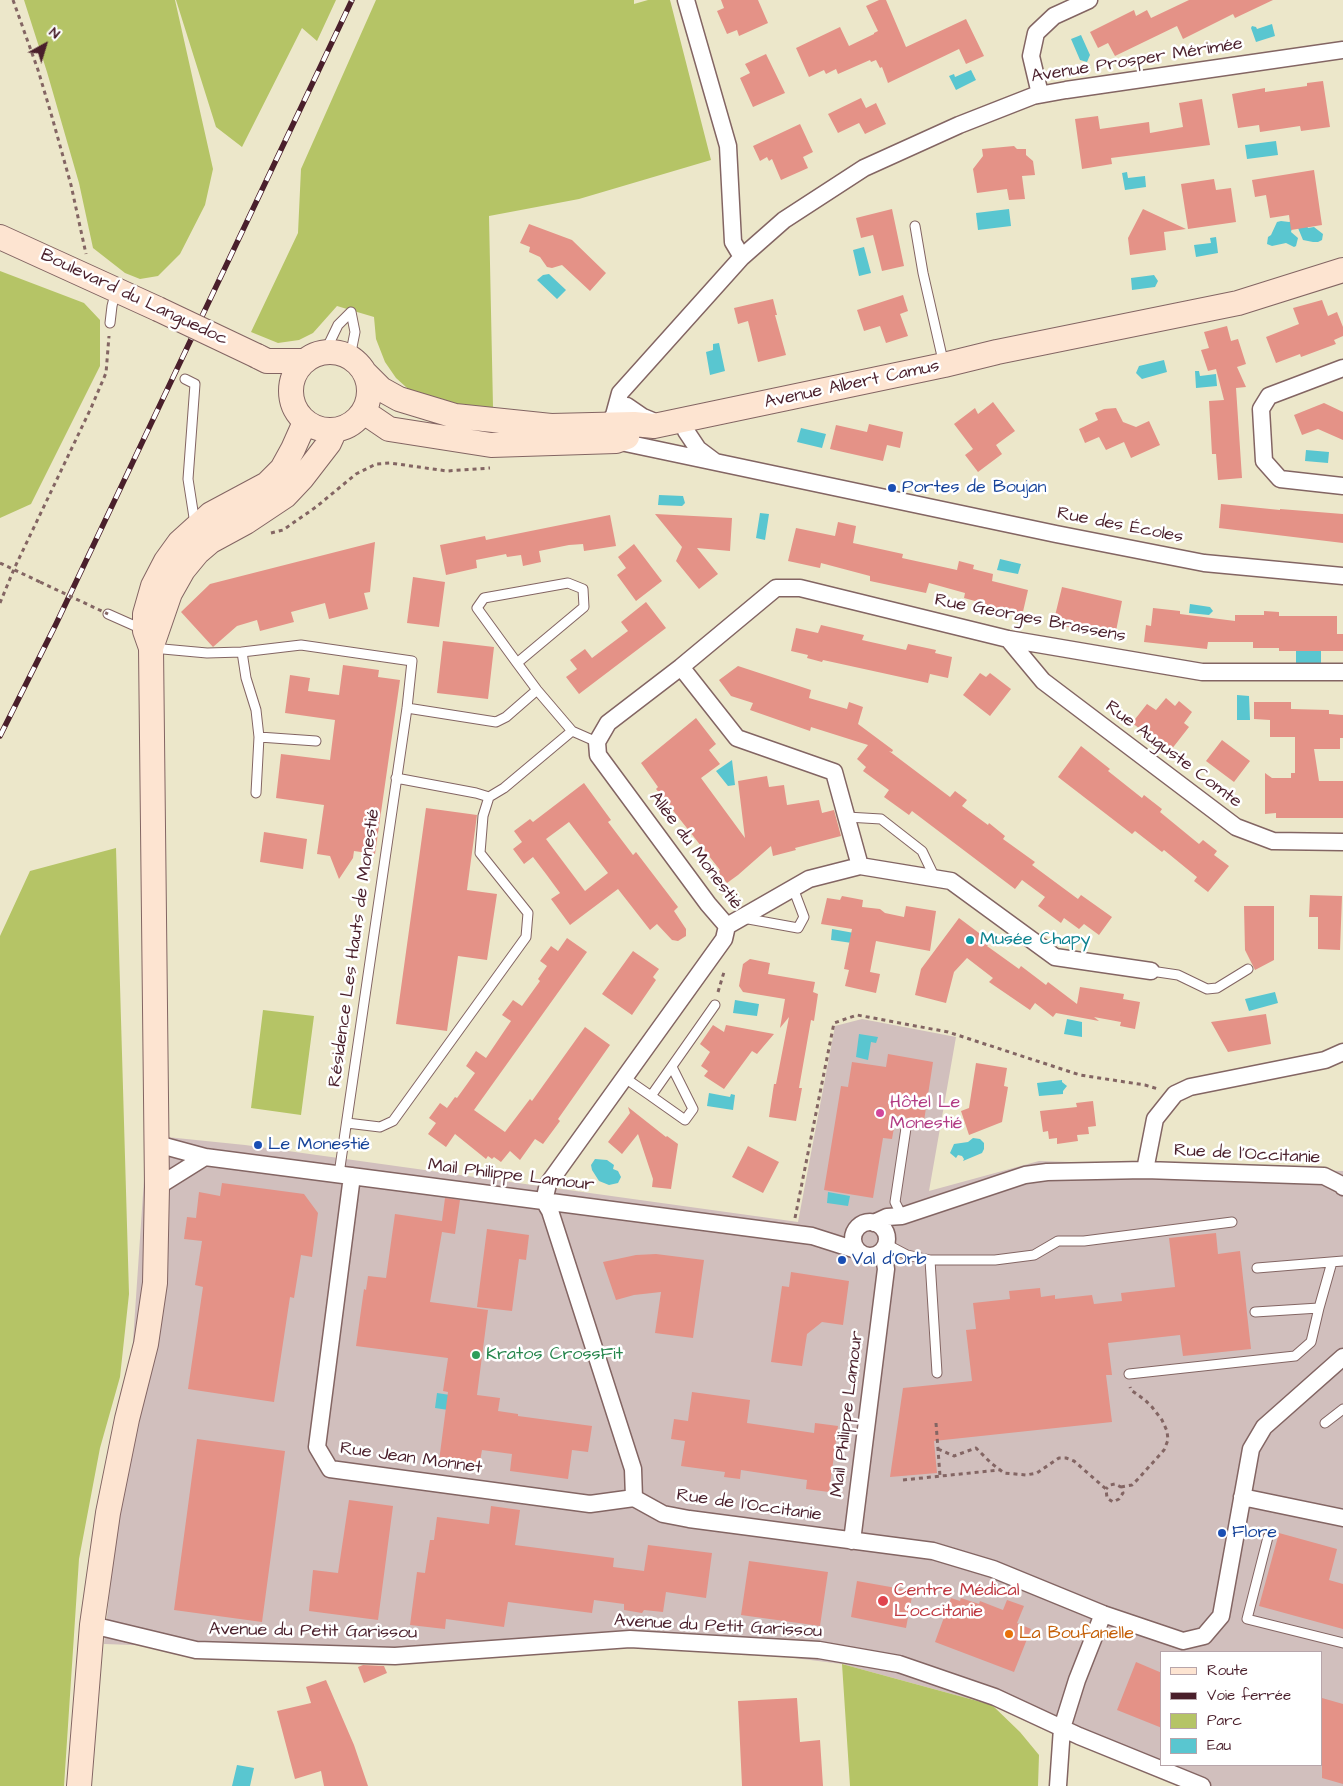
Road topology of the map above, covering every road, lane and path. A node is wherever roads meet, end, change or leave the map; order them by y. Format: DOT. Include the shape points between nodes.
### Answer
graph roads {
  1 [pos="13,0"];
  2 [pos="686,0"];
  3 [pos="1089,0"];
  4 [pos="1343,50"];
  5 [pos="1040,94"];
  6 [pos="915,226"];
  7 [pos="0,238"];
  8 [pos="742,257"];
  9 [pos="1343,270"];
  10 [pos="106,285"];
  11 [pos="110,323"];
  12 [pos="315,356"];
  13 [pos="262,359"];
  14 [pos="358,365"];
  15 [pos="944,365"];
  16 [pos="1343,368"];
  17 [pos="185,379"];
  18 [pos="290,391"];
  19 [pos="364,412"];
  20 [pos="646,418"];
  21 [pos="305,422"];
  22 [pos="335,430"];
  23 [pos="611,433"];
  24 [pos="665,452"];
  25 [pos="716,462"];
  26 [pos="490,468"];
  27 [pos="1343,486"];
  28 [pos="246,522"];
  29 [pos="195,527"];
  30 [pos="0,563"];
  31 [pos="14,568"];
  32 [pos="1343,576"];
  33 [pos="0,603"];
  34 [pos="108,614"];
  35 [pos="1008,639"];
  36 [pos="148,640"];
  37 [pos="242,652"];
  38 [pos="517,663"];
  39 [pos="681,667"];
  40 [pos="1343,672"];
  41 [pos="537,690"];
  42 [pos="407,708"];
  43 [pos="572,731"];
  44 [pos="258,737"];
  45 [pos="316,741"];
  46 [pos="597,742"];
  47 [pos="396,778"];
  48 [pos="256,793"];
  49 [pos="489,798"];
  50 [pos="846,817"];
  51 [pos="1343,842"];
  52 [pos="860,866"];
  53 [pos="935,878"];
  54 [pos="792,888"];
  55 [pos="733,922"];
  56 [pos="1248,969"];
  57 [pos="1152,971"];
  58 [pos="714,1005"];
  59 [pos="1343,1052"];
  60 [pos="672,1067"];
  61 [pos="625,1078"];
  62 [pos="1175,1094"];
  63 [pos="651,1096"];
  64 [pos="347,1124"];
  65 [pos="906,1128"];
  66 [pos="157,1144"];
  67 [pos="205,1157"];
  68 [pos="1145,1170"];
  69 [pos="346,1175"];
  70 [pos="157,1187"];
  71 [pos="1343,1188"];
  72 [pos="544,1201"];
  73 [pos="902,1216"];
  74 [pos="1232,1222"];
  75 [pos="874,1223"];
  76 [pos="855,1230"];
  77 [pos="792,1233"];
  78 [pos="812,1236"];
  79 [pos="885,1243"];
  80 [pos="859,1252"];
  81 [pos="930,1260"];
  82 [pos="1343,1261"];
  83 [pos="1332,1262"];
  84 [pos="1257,1268"];
  85 [pos="883,1293"];
  86 [pos="1319,1308"];
  87 [pos="1255,1312"];
  88 [pos="1343,1357"];
  89 [pos="936,1373"];
  90 [pos="1129,1374"];
  91 [pos="1343,1409"];
  92 [pos="936,1423"];
  93 [pos="1325,1423"];
  94 [pos="938,1450"];
  95 [pos="1000,1470"];
  96 [pos="940,1476"];
  97 [pos="903,1480"];
  98 [pos="1121,1487"];
  99 [pos="1106,1489"];
  100 [pos="1242,1497"];
  101 [pos="634,1498"];
  102 [pos="1343,1518"];
  103 [pos="1268,1537"];
  104 [pos="852,1541"];
  105 [pos="1103,1614"];
  106 [pos="92,1625"];
  107 [pos="1343,1643"];
  108 [pos="1062,1728"];
  109 [pos="79,1786"];
  110 [pos="1058,1786"];
  111 [pos="1202,1786"];
  1 -- 10 [label="path" via="38,70 71,185 86,254"];
  2 -- 8 [label="street" via="728,146 733,242"];
  3 -- 5 [label="street" via="1054,16 1036,33 1031,56"];
  4 -- 5 [label="street, Avenue Prosper Mérimée"];
  5 -- 8 [label="street, Avenue Prosper Mérimée" via="959,125 864,168 784,220"];
  6 -- 15 [label="lane"];
  7 -- 10 [label="street, Boulevard du Languedoc"];
  8 -- 20 [label="street, Avenue Prosper Mérimée"];
  9 -- 15 [label="street, Avenue Albert Camus" via="1238,303"];
  10 -- 11 [label="lane" via="112,306"];
  10 -- 13 [label="street, Boulevard du Languedoc, bridge"];
  11 -- 31 [label="path" via="106,373"];
  12 -- 13 [label="street, Boulevard du Languedoc"];
  12 -- 14 [label="street" via="338,352"];
  12 -- 14 [label="lane" via="351,312"];
  12 -- 18 [label="street" via="296,369"];
  13 -- 18 [label="street"];
  14 -- 19 [label="street" via="369,386"];
  14 -- 23 [label="street, Avenue Albert Camus" via="381,389 399,399 454,416"];
  15 -- 20 [label="street, Avenue Albert Camus"];
  16 -- 27 [label="street" via="1269,396 1261,409 1264,461 1280,479"];
  17 -- 29 [label="lane" via="195,384 188,478"];
  18 -- 21 [label="street" via="294,408"];
  19 -- 22 [label="street" via="356,421"];
  19 -- 23 [label="street" via="389,429 491,445"];
  20 -- 23 [label="street, Avenue Albert Camus"];
  20 -- 23 [label="street, Avenue Prosper Mérimée" via="614,415"];
  20 -- 24 [label="street, Rue des Écoles"];
  20 -- 25 [label="street, Rue des Écoles" via="686,431 698,448"];
  21 -- 22 [label="street" via="319,429"];
  21 -- 29 [label="street" via="282,469 267,484 211,514"];
  22 -- 28 [label="street" via="330,443 285,496"];
  23 -- 24 [label="street, Rue des Écoles"];
  24 -- 25 [label="street, Rue des Écoles"];
  25 -- 32 [label="street, Rue des Écoles" via="1204,563"];
  26 -- 28 [label="path" via="447,471 376,464 356,474 283,530 258,535"];
  28 -- 36 [label="street" via="211,541 197,553 170,593"];
  29 -- 36 [label="street" via="166,561 153,586 145,614"];
  30 -- 31 [label="path"];
  31 -- 33 [label="path"];
  31 -- 34 [label="path, bridge"];
  34 -- 36 [label="lane, Résidence Les Hauts de Monestié"];
  35 -- 39 [label="street, Rue Georges Brassens" via="800,588 776,588"];
  35 -- 40 [label="street, Rue Georges Brassens" via="1202,672"];
  35 -- 51 [label="street, Rue Auguste Comte" via="1043,681 1236,827 1274,841"];
  36 -- 37 [label="lane, Résidence Les Hauts de Monestié" via="207,653"];
  36 -- 66 [label="street"];
  37 -- 42 [label="lane, Résidence Les Hauts de Monestié" via="301,645 412,661"];
  37 -- 44 [label="lane" via="256,710"];
  38 -- 38 [label="lane" via="584,607 583,589 568,584 484,598 477,608"];
  38 -- 41 [label="lane"];
  39 -- 46 [label="street" via="608,723"];
  39 -- 50 [label="street" via="737,738 834,772"];
  41 -- 42 [label="lane" via="496,722"];
  41 -- 43 [label="lane"];
  42 -- 47 [label="lane, Résidence Les Hauts de Monestié"];
  43 -- 46 [label="lane"];
  43 -- 49 [label="lane"];
  44 -- 45 [label="lane"];
  44 -- 48 [label="lane"];
  46 -- 55 [label="street, Allée du Monestié" via="598,755 708,904"];
  47 -- 49 [label="lane"];
  47 -- 64 [label="lane, Résidence Les Hauts de Monestié"];
  49 -- 64 [label="lane" via="480,852 528,913 526,937 394,1121 380,1127"];
  50 -- 52 [label="street"];
  50 -- 53 [label="lane" via="881,819 922,851"];
  52 -- 53 [label="street"];
  52 -- 54 [label="street" via="809,879"];
  53 -- 57 [label="street" via="951,881 1055,956"];
  54 -- 55 [label="street"];
  54 -- 55 [label="lane" via="804,918 798,928"];
  55 -- 61 [label="street, Allée du Monestié"];
  56 -- 57 [label="lane" via="1217,988 1207,990 1178,975"];
  58 -- 60 [label="lane"];
  59 -- 62 [label="street" via="1326,1060 1190,1087"];
  60 -- 63 [label="lane"];
  60 -- 63 [label="lane" via="693,1109 685,1120"];
  61 -- 63 [label="lane"];
  61 -- 72 [label="street, Allée du Monestié" via="548,1184"];
  62 -- 68 [label="street" via="1155,1119"];
  62 -- 77 [label="path" via="1145,1085 1080,1074 948,1032 857,1015 834,1023"];
  64 -- 69 [label="lane, Résidence Les Hauts de Monestié"];
  65 -- 73 [label="lane" via="895,1202"];
  66 -- 67 [label="street, Mail Philippe Lamour"];
  66 -- 70 [label="street"];
  67 -- 69 [label="street, Mail Philippe Lamour"];
  67 -- 70 [label="street"];
  68 -- 71 [label="street, Rue de l'Occitanie" via="1324,1176"];
  68 -- 73 [label="street, Rue de l'Occitanie" via="1025,1174"];
  69 -- 72 [label="street, Mail Philippe Lamour"];
  69 -- 101 [label="street, Rue Jean Monnet" via="317,1447 330,1469 590,1504"];
  70 -- 106 [label="street" via="155,1283 146,1344 108,1513"];
  72 -- 77 [label="street, Mail Philippe Lamour"];
  72 -- 101 [label="street" via="550,1211 633,1469"];
  73 -- 75 [label="street, Rue de l'Occitanie" via="887,1217"];
  73 -- 79 [label="street"];
  74 -- 81 [label="lane" via="1058,1241 1034,1255 995,1260"];
  75 -- 76 [label="street" via="864,1223"];
  75 -- 79 [label="street" via="882,1227"];
  76 -- 78 [label="street, Mail Philippe Lamour"];
  76 -- 80 [label="street" via="853,1240"];
  77 -- 78 [label="street, Mail Philippe Lamour"];
  78 -- 80 [label="street, Mail Philippe Lamour"];
  79 -- 80 [label="street" via="873,1256"];
  79 -- 81 [label="lane" via="907,1255"];
  79 -- 85 [label="street, Mail Philippe Lamour"];
  80 -- 85 [label="street, Mail Philippe Lamour" via="877,1271"];
  81 -- 89 [label="lane"];
  82 -- 83 [label="lane"];
  83 -- 84 [label="lane"];
  83 -- 86 [label="lane"];
  85 -- 104 [label="street, Mail Philippe Lamour"];
  86 -- 87 [label="lane"];
  86 -- 90 [label="lane" via="1311,1342 1296,1356"];
  88 -- 100 [label="street, Rue de l'Occitanie" via="1264,1427 1251,1449"];
  90 -- 98 [label="path" via="1131,1390 1157,1414 1167,1431 1168,1440 1164,1450 1132,1485"];
  91 -- 93 [label="lane"];
  92 -- 94 [label="path"];
  94 -- 95 [label="path" via="954,1456 976,1448"];
  94 -- 96 [label="path"];
  95 -- 96 [label="path"];
  95 -- 99 [label="path" via="1026,1475 1038,1472 1059,1458 1066,1458 1074,1461"];
  96 -- 97 [label="path"];
  98 -- 99 [label="path" via="1115,1484"];
  98 -- 99 [label="path" via="1123,1493 1113,1502 1107,1498"];
  100 -- 102 [label="street"];
  100 -- 105 [label="street, Rue de l'Occitanie" via="1221,1616 1204,1636 1183,1641"];
  101 -- 104 [label="street, Rue de l'Occitanie" via="672,1516"];
  103 -- 107 [label="lane" via="1247,1619"];
  104 -- 105 [label="street, Rue de l'Occitanie" via="933,1551 993,1569"];
  105 -- 108 [label="street"];
  106 -- 108 [label="street, Avenue du Petit Garissou" via="196,1650 395,1656 630,1639 819,1650 899,1664 995,1697"];
  106 -- 109 [label="street"];
  108 -- 110 [label="street"];
  108 -- 111 [label="street, Avenue du Petit Garissou"];
}
